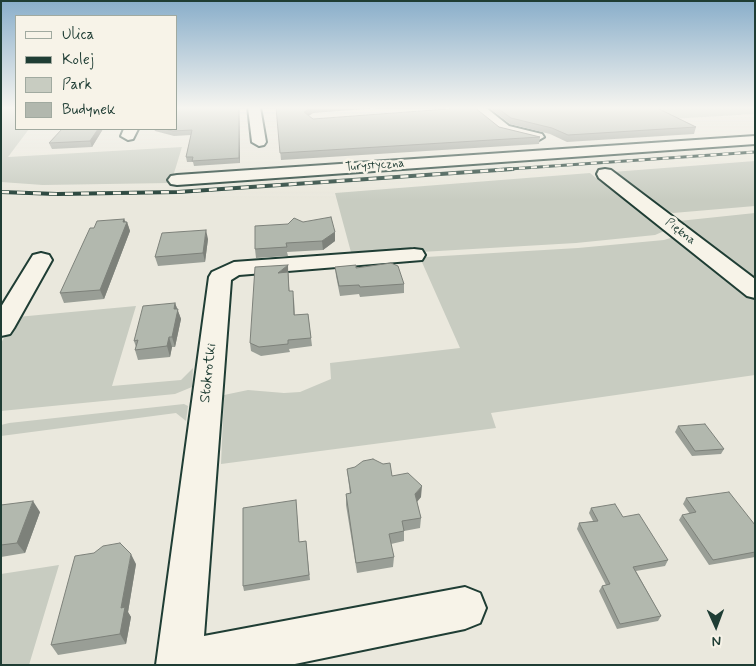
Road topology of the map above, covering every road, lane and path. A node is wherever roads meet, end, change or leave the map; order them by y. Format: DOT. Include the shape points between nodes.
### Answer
graph roads {
  1 [pos="258,138"];
  2 [pos="541,138"];
  3 [pos="755,140"];
  4 [pos="259,142"];
  5 [pos="574,153"];
  6 [pos="605,174"];
  7 [pos="177,180"];
  8 [pos="414,255"];
  9 [pos="41,260"];
  10 [pos="755,291"];
  11 [pos="1,328"];
  12 [pos="465,608"];
  13 [pos="179,664"];
  1 -- 4 [label="street"];
  2 -- 5 [label="street"];
  3 -- 5 [label="street, Turystyczna"];
  5 -- 7 [label="street, Turystyczna"];
  6 -- 10 [label="street, Piękna"];
  8 -- 13 [label="street, Stokrotki" via="234,269 220,277"];
  9 -- 11 [label="street"];
  12 -- 13 [label="street"];
}
